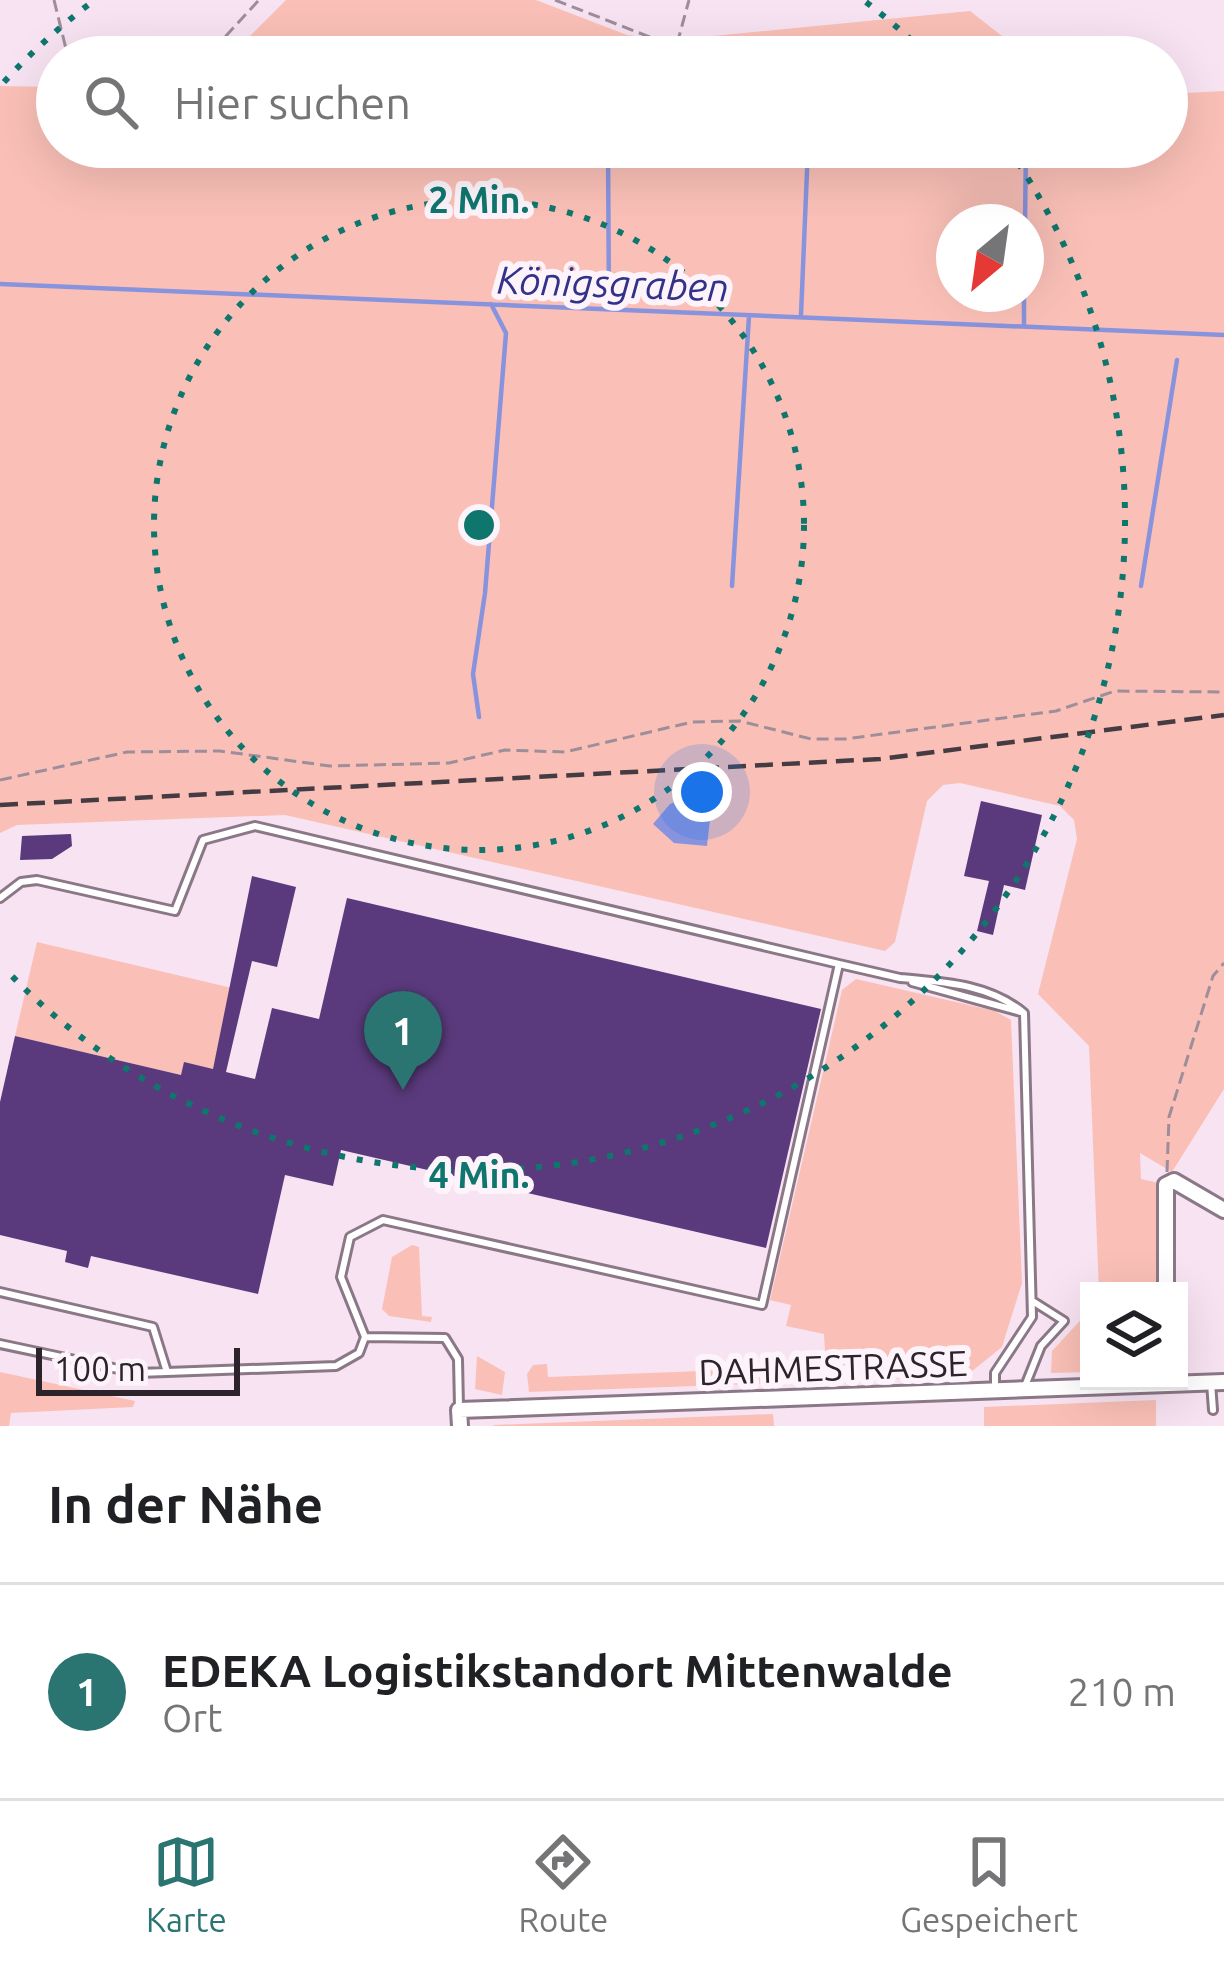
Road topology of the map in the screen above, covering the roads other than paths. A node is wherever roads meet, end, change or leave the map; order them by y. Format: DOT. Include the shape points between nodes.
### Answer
graph roads {
  1 [pos="0,898"];
  2 [pos="838,964"];
  3 [pos="900,978"];
  4 [pos="1024,1012"];
  5 [pos="1224,1210"];
  6 [pos="1166,1282"];
  7 [pos="0,1292"];
  8 [pos="1034,1301"];
  9 [pos="365,1337"];
  10 [pos="0,1345"];
  11 [pos="167,1372"];
  12 [pos="1217,1382"];
  13 [pos="1080,1387"];
  14 [pos="1025,1389"];
  15 [pos="994,1390"];
  16 [pos="1213,1410"];
  17 [pos="459,1418"];
  1 -- 2 [label="lane" via="37,880 175,911 203,841 255,826"];
  2 -- 3 [label="lane"];
  2 -- 9 [label="lane" via="762,1305 382,1220 350,1238 341,1277"];
  3 -- 4 [label="lane"];
  3 -- 4 [label="lane" via="1004,996"];
  4 -- 8 [label="lane"];
  5 -- 6 [label="street" via="1171,1182 1163,1194"];
  7 -- 11 [label="lane" via="152,1327"];
  8 -- 14 [label="lane" via="1064,1321 1041,1346"];
  8 -- 15 [label="lane" via="995,1373"];
  9 -- 11 [label="lane" via="358,1354 336,1366"];
  9 -- 17 [label="lane" via="445,1338 458,1359"];
  10 -- 11 [label="lane"];
  12 -- 16 [label="lane"];
  13 -- 14 [label="street, DAHMESTRASSE"];
  14 -- 15 [label="street, DAHMESTRASSE"];
  15 -- 17 [label="street, DAHMESTRASSE"];
}
